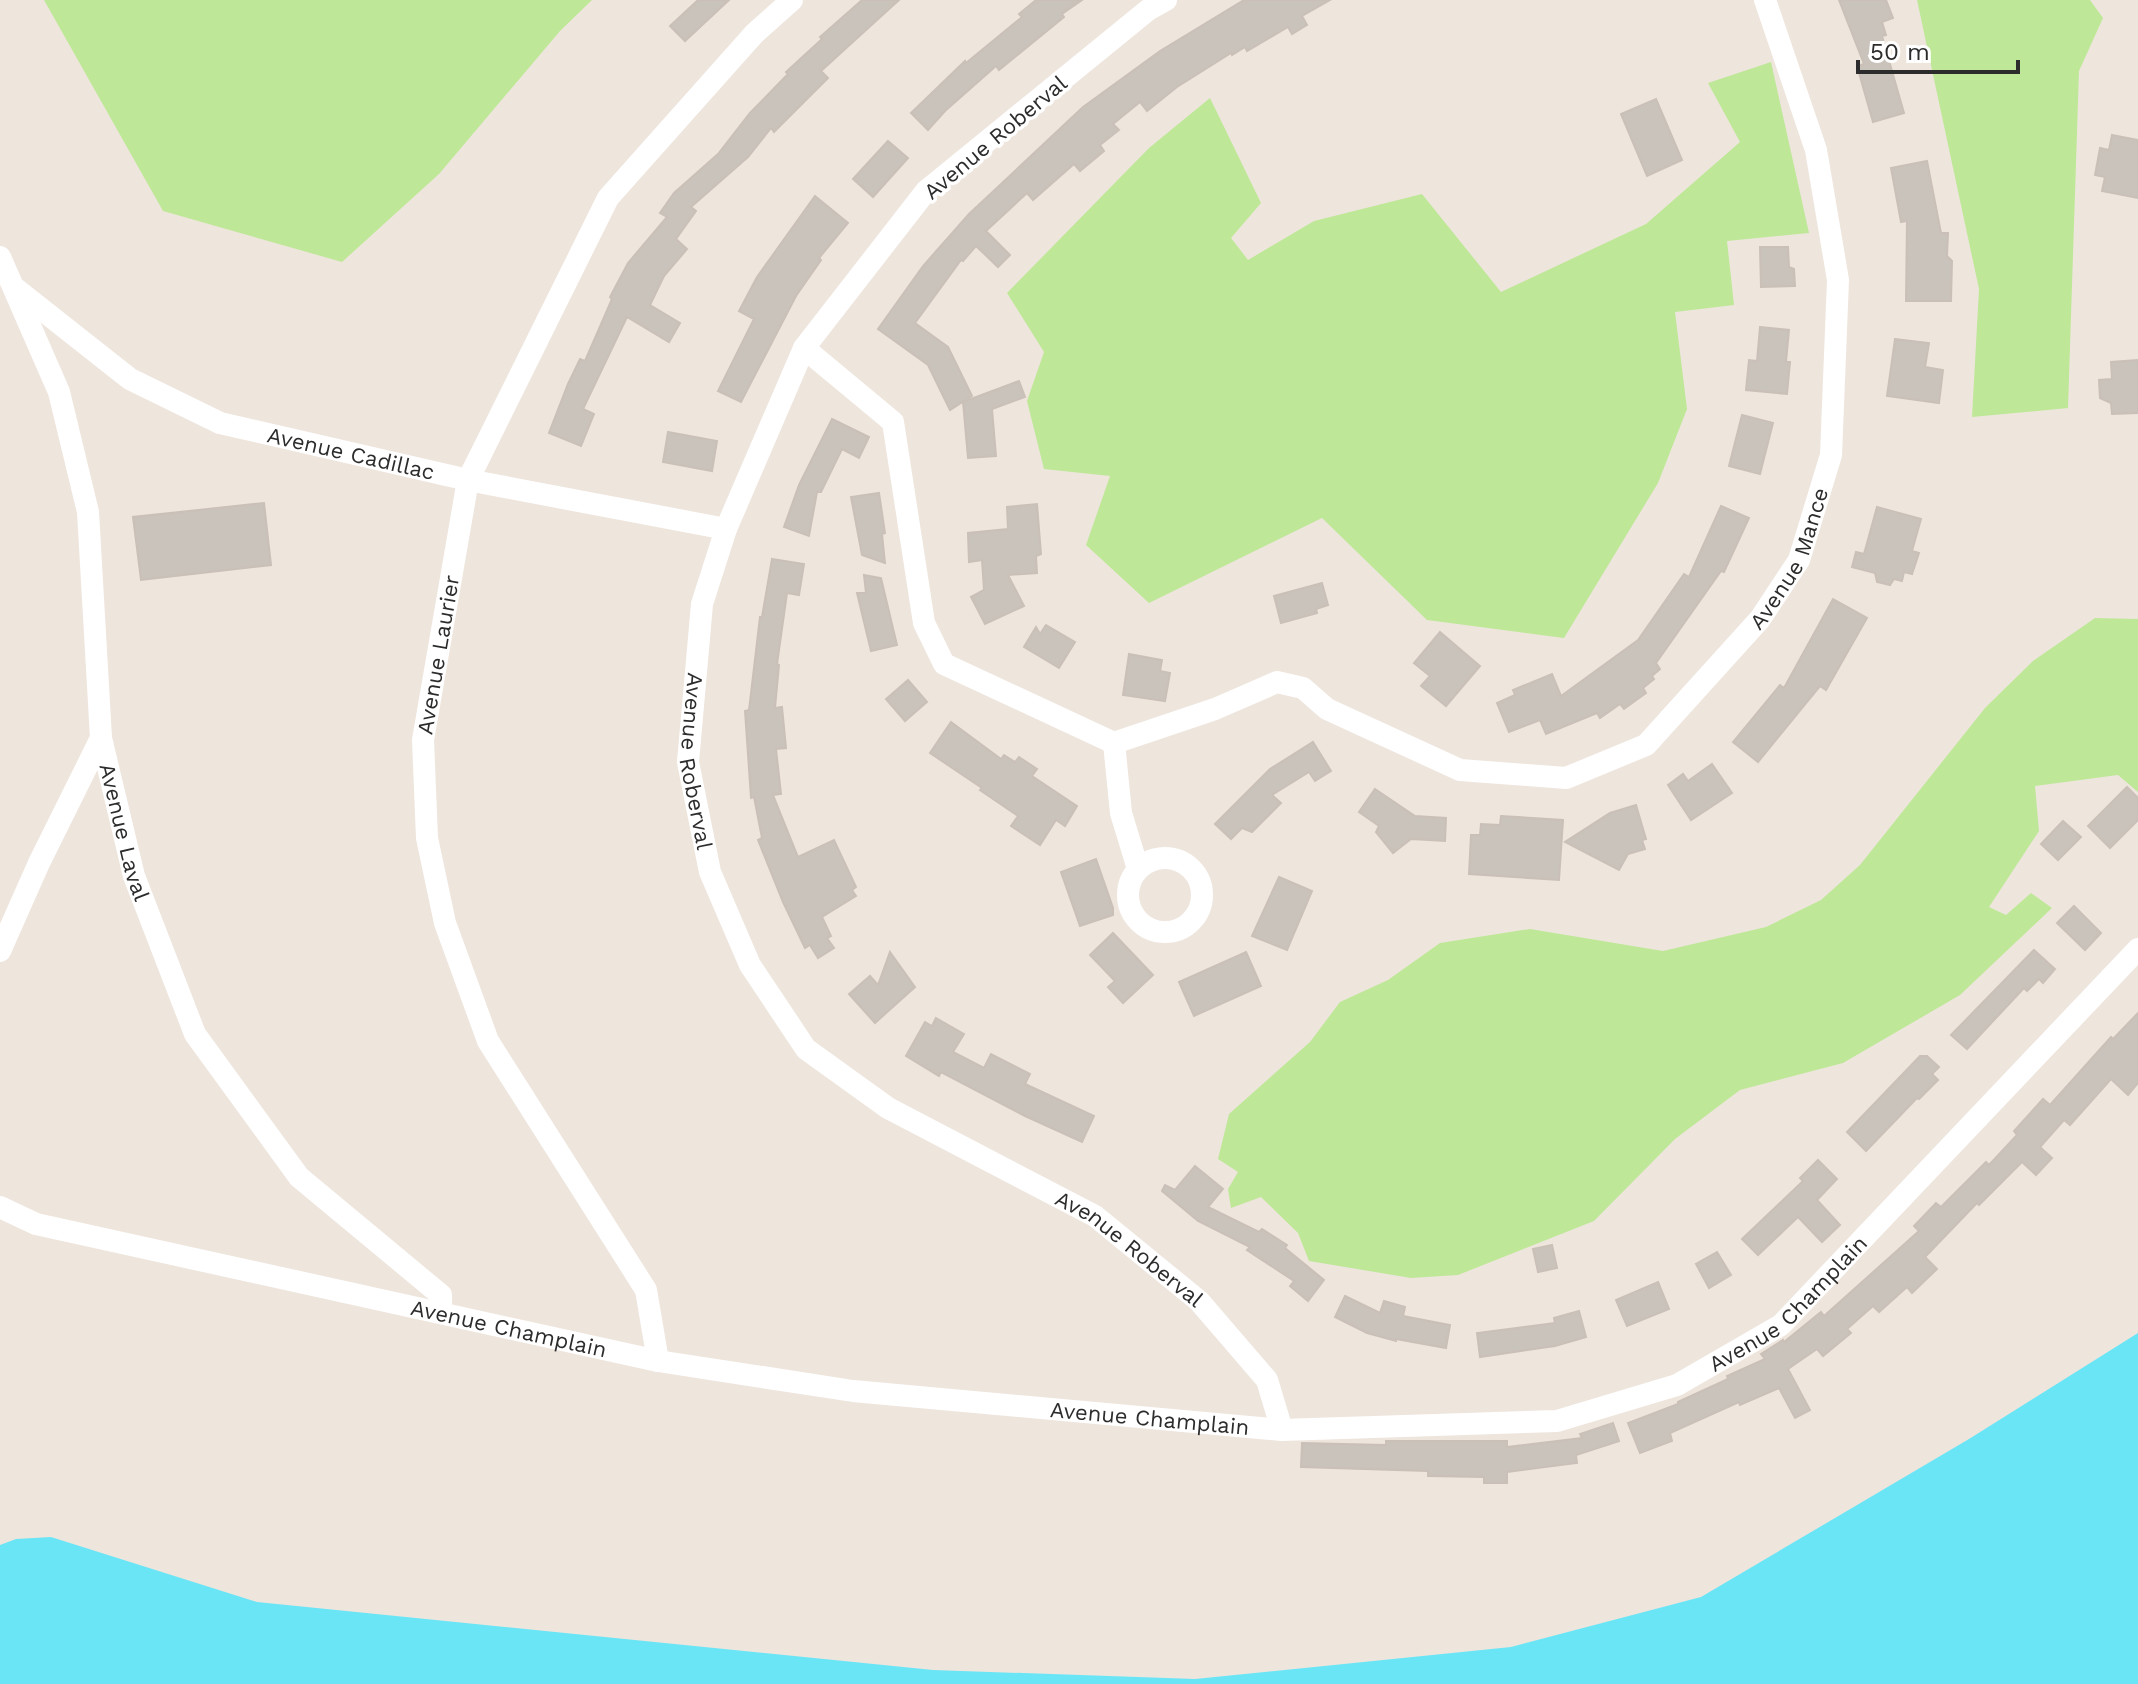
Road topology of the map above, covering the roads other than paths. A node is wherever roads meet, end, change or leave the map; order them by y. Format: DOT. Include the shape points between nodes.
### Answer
graph roads {
  1 [pos="792,0"];
  2 [pos="1166,0"];
  3 [pos="1765,0"];
  4 [pos="0,257"];
  5 [pos="13,287"];
  6 [pos="804,348"];
  7 [pos="468,480"];
  8 [pos="726,529"];
  9 [pos="101,738"];
  10 [pos="1114,743"];
  11 [pos="1138,869"];
  12 [pos="2138,949"];
  13 [pos="0,951"];
  14 [pos="0,1207"];
  15 [pos="441,1312"];
  16 [pos="658,1361"];
  17 [pos="1282,1430"];
  1 -- 7 [label="street, Avenue Laurier" via="754,34 608,198"];
  2 -- 6 [label="street, Avenue Roberval" via="926,191"];
  3 -- 10 [label="street, Avenue Mance" via="1816,150 1838,280 1831,455 1799,560 1760,619 1646,745 1566,778 1460,770 1327,709 1303,688 1277,682"];
  4 -- 5 [label="street, Avenue Laval"];
  5 -- 7 [label="street, Avenue Cadillac" via="130,379 220,423"];
  5 -- 9 [label="street, Avenue Laval" via="59,392 88,512"];
  6 -- 8 [label="street, Avenue Roberval"];
  6 -- 10 [label="street" via="893,422 924,623 944,664"];
  7 -- 8 [label="street, Avenue Cadillac"];
  7 -- 16 [label="street, Avenue Laurier" via="423,740 427,838 445,923 488,1041 646,1290"];
  8 -- 17 [label="street, Avenue Roberval" via="702,604 688,762 710,872 750,965 806,1049 888,1108 1095,1216 1199,1301 1267,1380"];
  9 -- 13 [label="street"];
  9 -- 15 [label="street, Avenue Laval" via="134,876 195,1034 299,1177 441,1295"];
  10 -- 11 [label="street" via="1121,813"];
  12 -- 17 [label="street, Avenue Champlain" via="1781,1325 1690,1378 1557,1421"];
  14 -- 15 [label="street, Avenue Champlain" via="36,1224"];
  15 -- 16 [label="street, Avenue Champlain"];
  16 -- 17 [label="street, Avenue Champlain" via="853,1391"];
}
